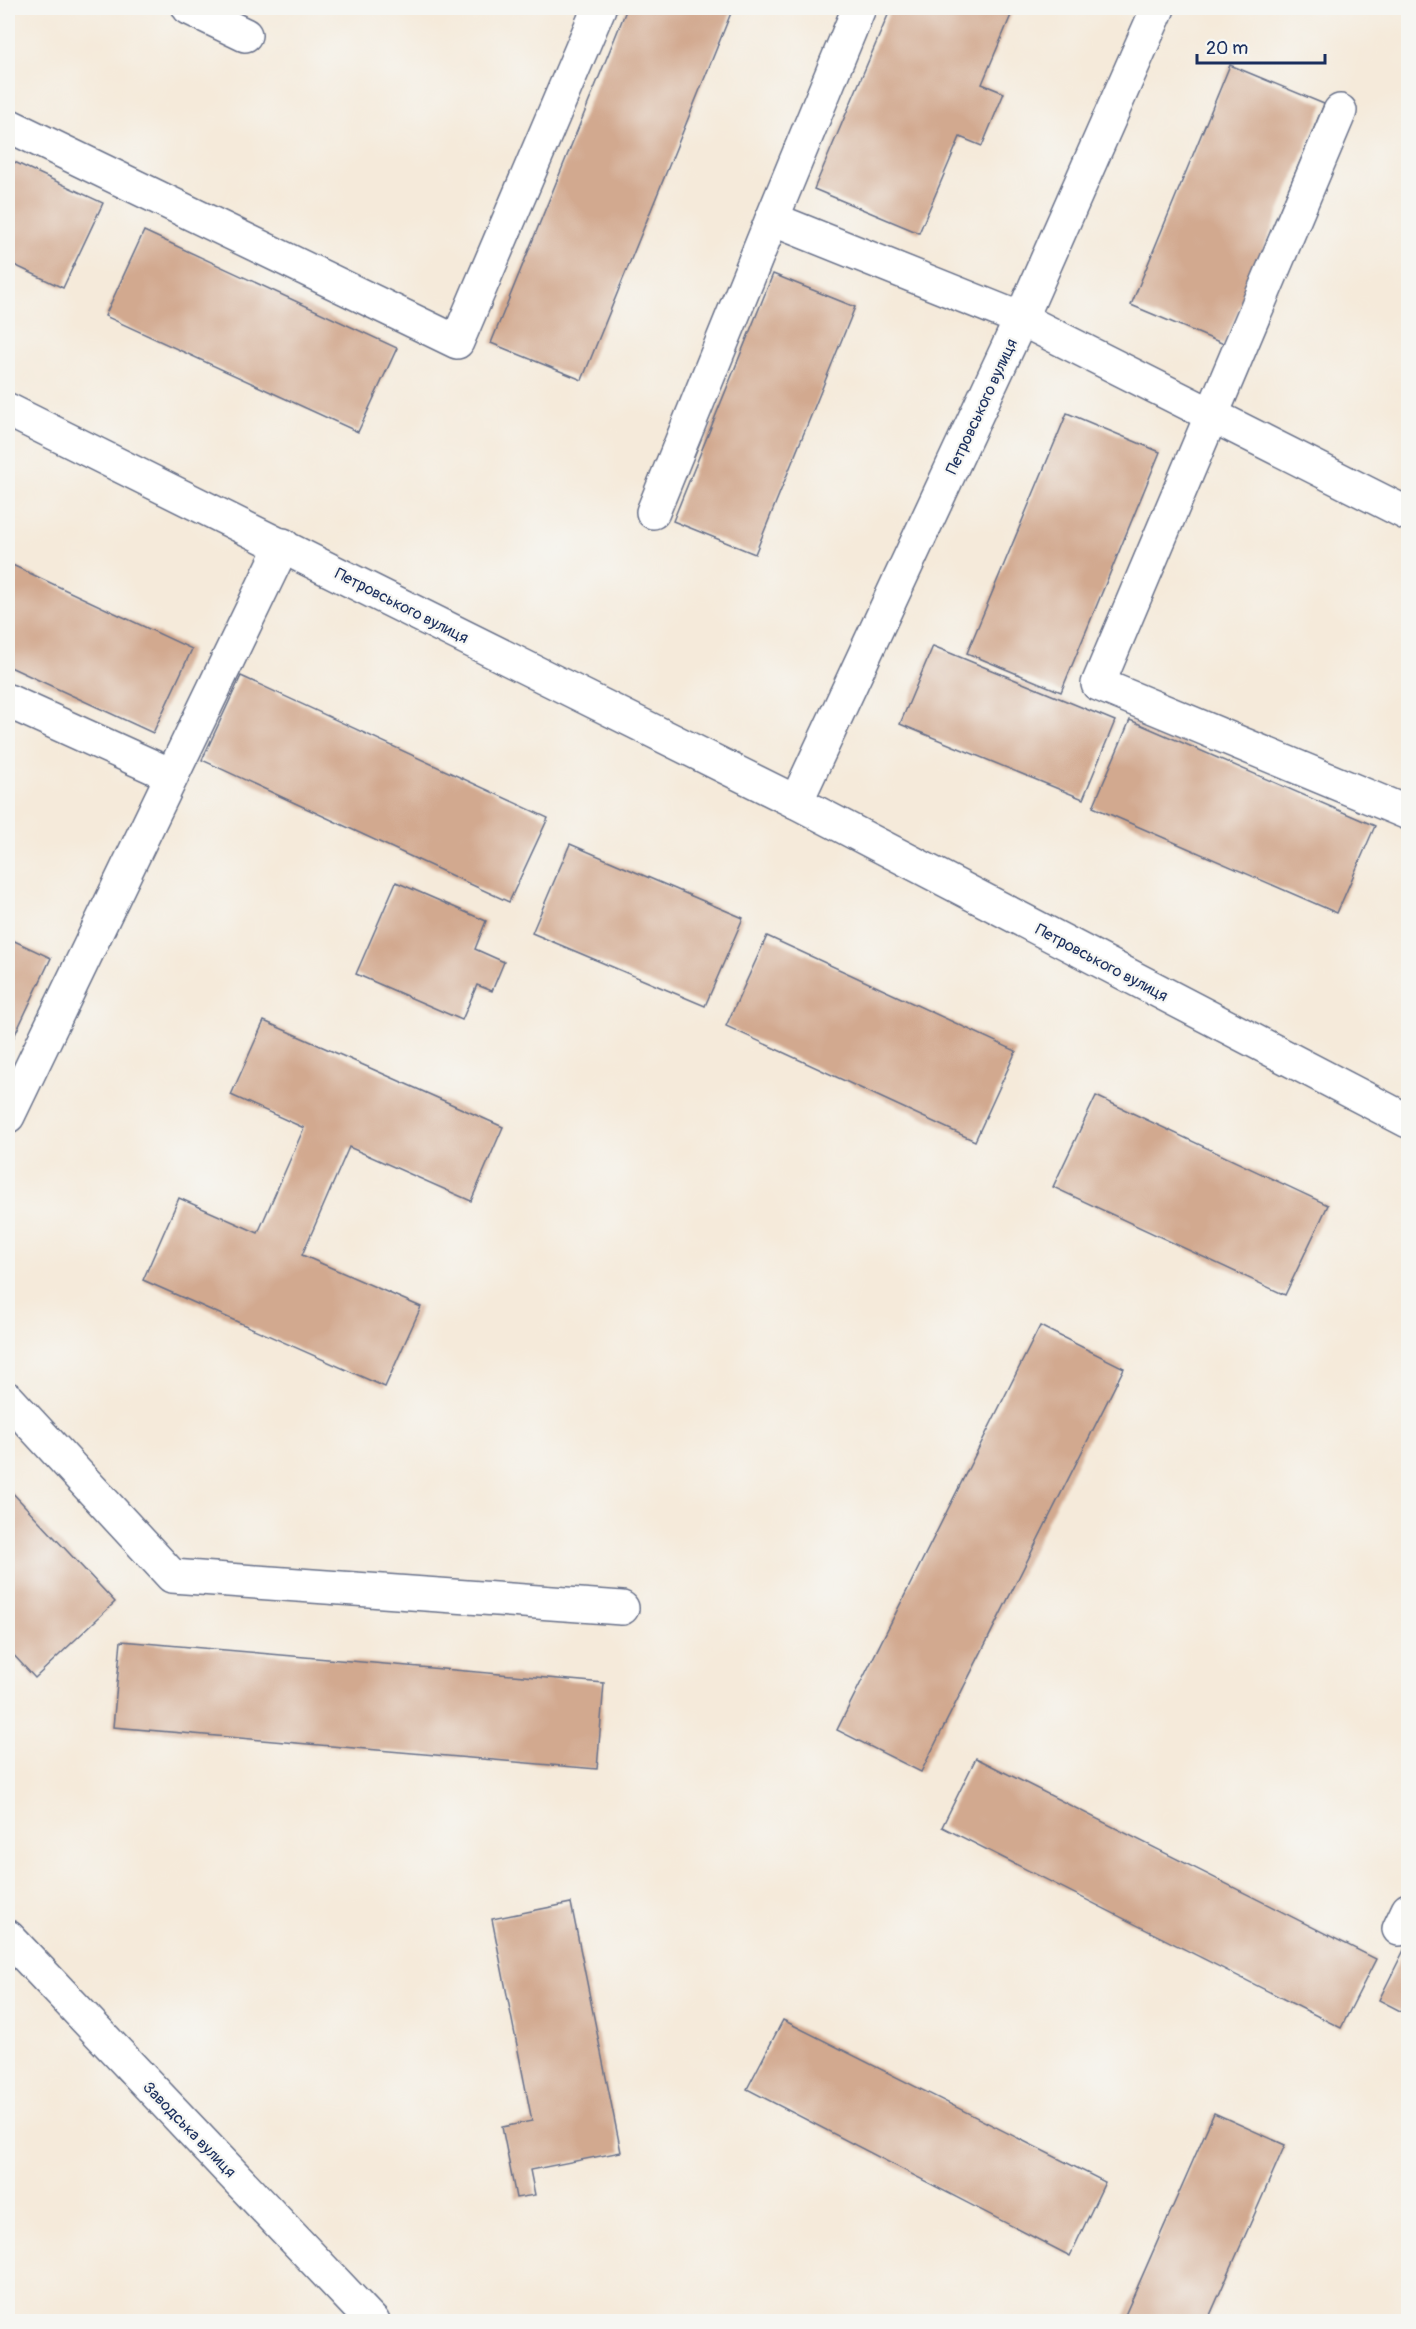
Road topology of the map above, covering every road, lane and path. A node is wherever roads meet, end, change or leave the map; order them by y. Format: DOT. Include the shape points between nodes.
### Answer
graph roads {
  1 [pos="189,8"];
  2 [pos="599,8"];
  3 [pos="859,8"];
  4 [pos="1158,8"];
  5 [pos="245,34"];
  6 [pos="1340,111"];
  7 [pos="8,125"];
  8 [pos="772,219"];
  9 [pos="1021,319"];
  10 [pos="8,410"];
  11 [pos="1210,414"];
  12 [pos="653,512"];
  13 [pos="1408,514"];
  14 [pos="283,545"];
  15 [pos="8,701"];
  16 [pos="171,776"];
  17 [pos="796,802"];
  18 [pos="1408,813"];
  19 [pos="8,1116"];
  20 [pos="1408,1121"];
  21 [pos="8,1400"];
  22 [pos="622,1608"];
  23 [pos="8,1937"];
  24 [pos="373,2322"];
  1 -- 5 [label="main road"];
  2 -- 7 [label="main road" via="457,342"];
  3 -- 8 [label="main road"];
  4 -- 9 [label="main road, Петровського вулиця"];
  6 -- 11 [label="main road"];
  8 -- 9 [label="main road"];
  8 -- 12 [label="main road"];
  9 -- 11 [label="main road"];
  9 -- 17 [label="main road, Петровського вулиця"];
  10 -- 14 [label="main road, Петровського вулиця"];
  11 -- 13 [label="main road"];
  11 -- 18 [label="main road" via="1098,684"];
  14 -- 16 [label="main road"];
  14 -- 17 [label="main road, Петровського вулиця"];
  15 -- 16 [label="main road"];
  16 -- 19 [label="main road"];
  17 -- 20 [label="main road, Петровського вулиця"];
  21 -- 22 [label="main road" via="172,1576"];
  23 -- 24 [label="main road, Заводська вулиця"];
}
